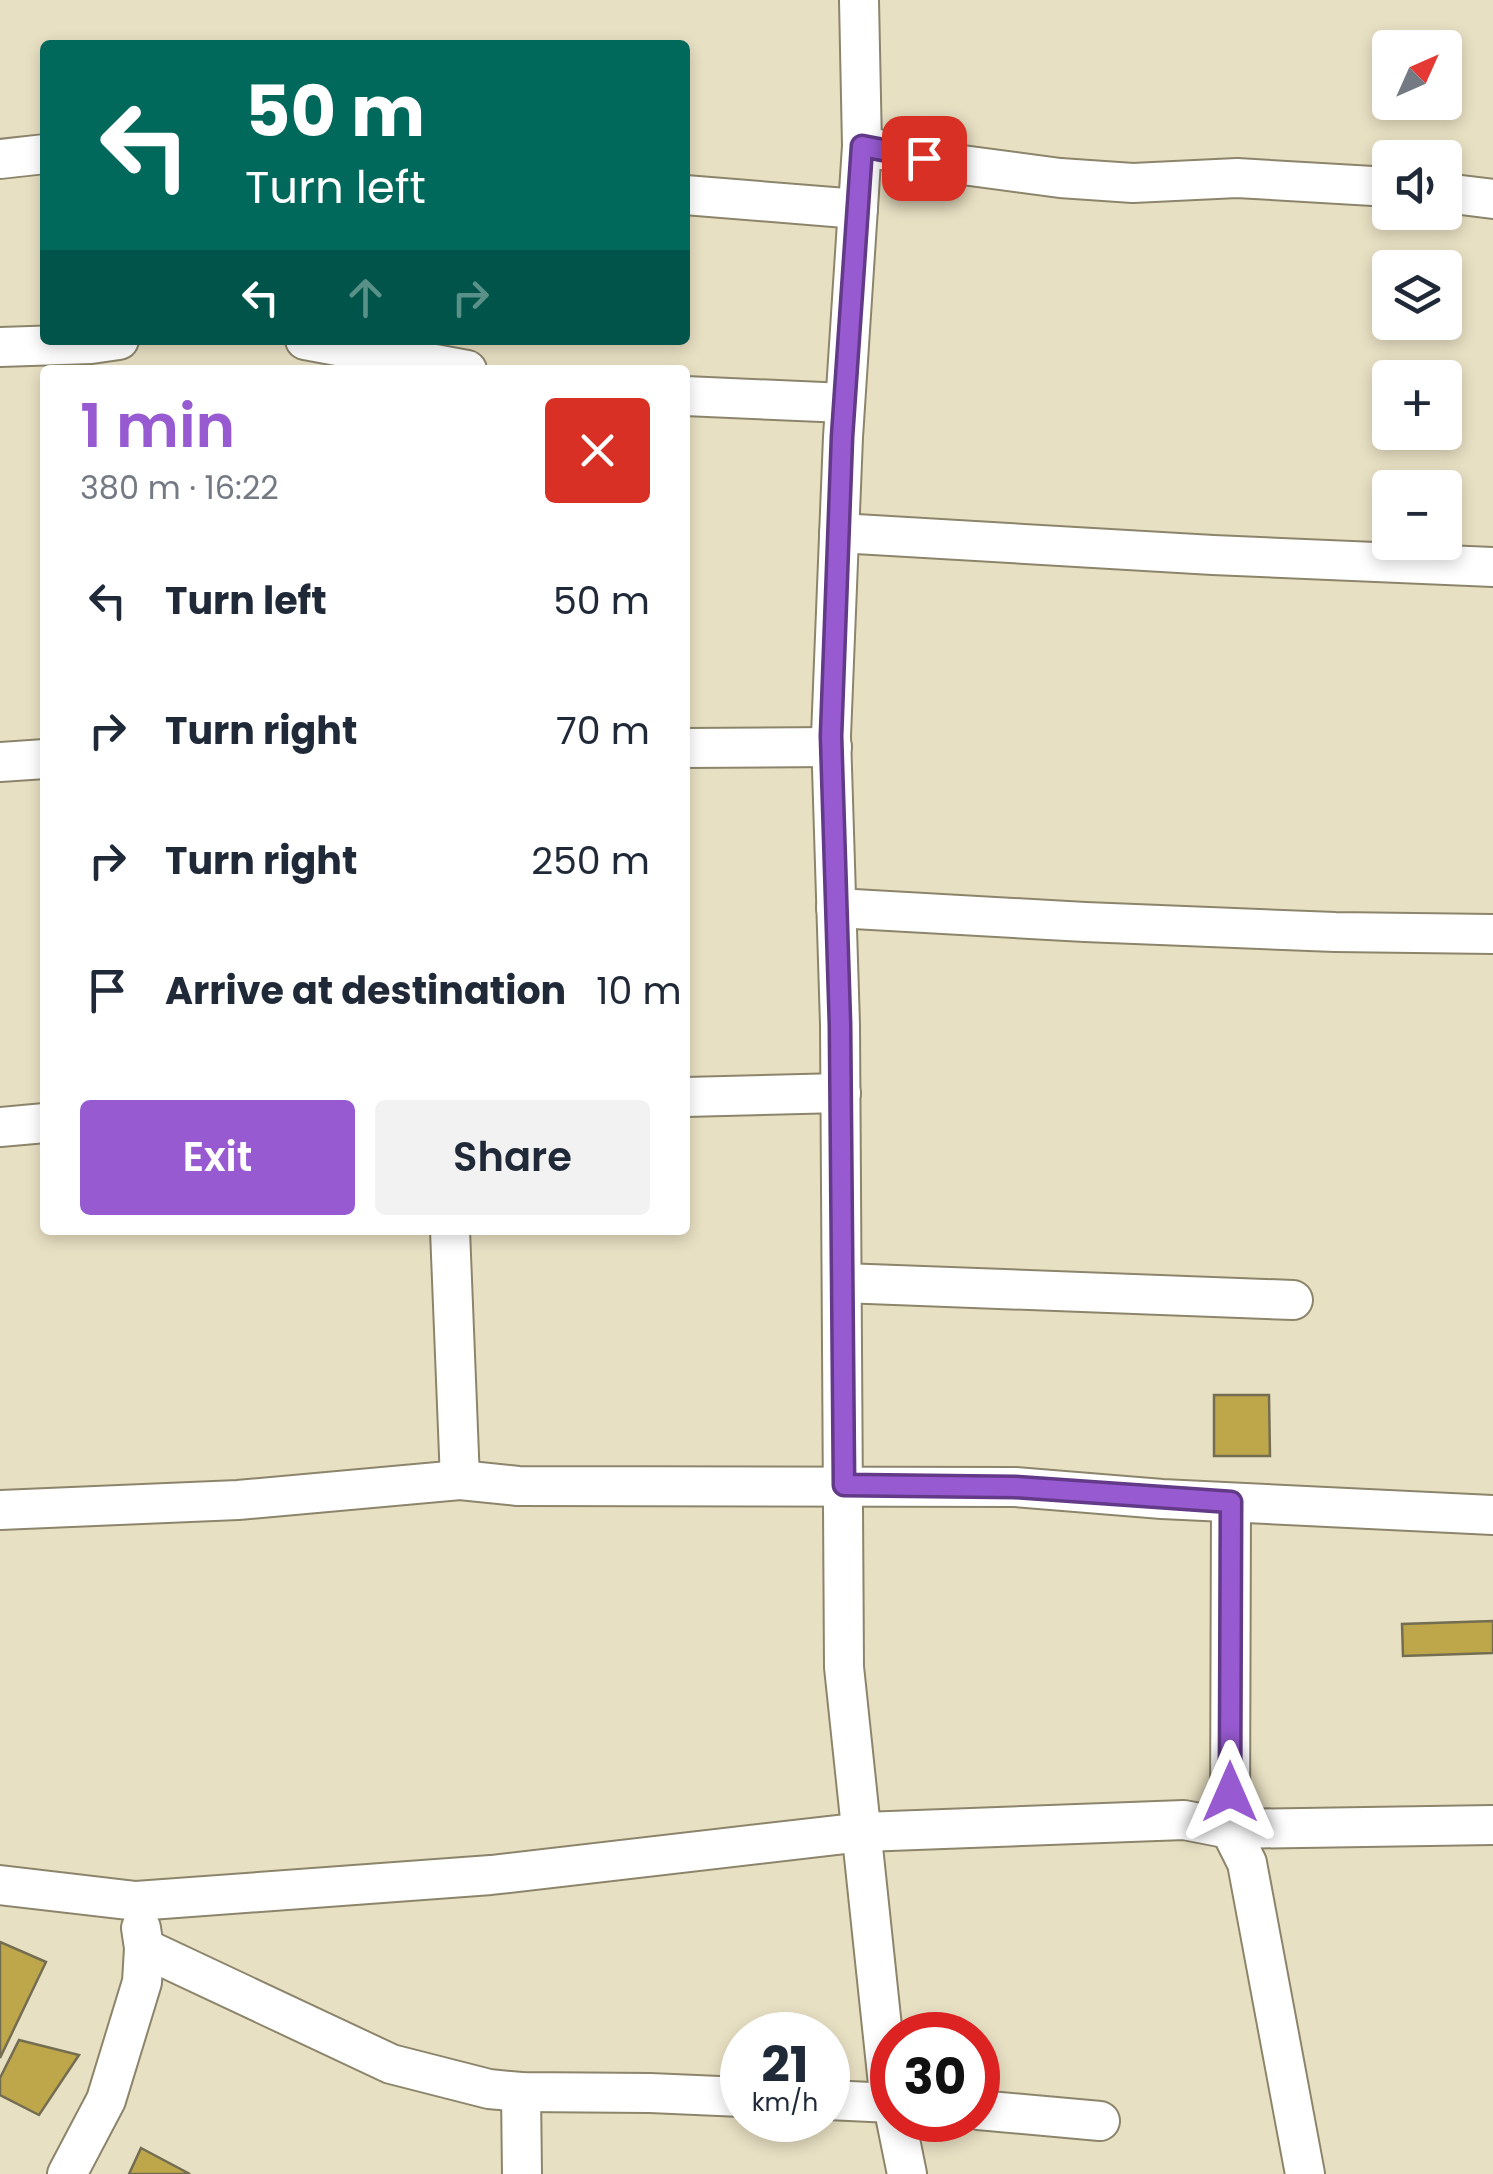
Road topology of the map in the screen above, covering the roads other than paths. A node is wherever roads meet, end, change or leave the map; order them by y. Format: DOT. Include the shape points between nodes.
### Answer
graph roads {
  1 [pos="860,0"];
  2 [pos="862,146"];
  3 [pos="40,155"];
  4 [pos="0,159"];
  5 [pos="1372,186"];
  6 [pos="1462,195"];
  7 [pos="690,196"];
  8 [pos="1493,199"];
  9 [pos="858,209"];
  10 [pos="46,345"];
  11 [pos="332,345"];
  12 [pos="0,346"];
  13 [pos="440,365"];
  14 [pos="690,396"];
  15 [pos="844,403"];
  16 [pos="839,533"];
  17 [pos="1493,566"];
  18 [pos="832,747"];
  19 [pos="690,748"];
  20 [pos="40,759"];
  21 [pos="0,762"];
  22 [pos="836,908"];
  23 [pos="1493,934"];
  24 [pos="841,1093"];
  25 [pos="690,1097"];
  26 [pos="40,1123"];
  27 [pos="0,1127"];
  28 [pos="450,1235"];
  29 [pos="842,1283"];
  30 [pos="1293,1300"];
  31 [pos="460,1480"];
  32 [pos="844,1485"];
  33 [pos="1231,1502"];
  34 [pos="0,1510"];
  35 [pos="1493,1515"];
  36 [pos="1493,1825"];
  37 [pos="1230,1828"];
  38 [pos="863,1832"];
  39 [pos="0,1885"];
  40 [pos="136,1901"];
  41 [pos="144,1948"];
  42 [pos="881,2012"];
  43 [pos="521,2092"];
  44 [pos="720,2096"];
  45 [pos="1000,2112"];
  46 [pos="1100,2121"];
  47 [pos="900,2142"];
  48 [pos="66,2174"];
  49 [pos="522,2174"];
  50 [pos="907,2174"];
  51 [pos="1305,2174"];
  1 -- 2 [label="street"];
  2 -- 5 [label="street" via="1060,178"];
  2 -- 9 [label="street"];
  3 -- 4 [label="street"];
  6 -- 8 [label="street"];
  7 -- 9 [label="street"];
  9 -- 15 [label="street"];
  10 -- 12 [label="street"];
  11 -- 13 [label="street"];
  14 -- 15 [label="street"];
  15 -- 16 [label="street"];
  16 -- 17 [label="street"];
  16 -- 18 [label="street"];
  18 -- 19 [label="street"];
  18 -- 22 [label="street"];
  20 -- 21 [label="street"];
  22 -- 23 [label="street"];
  22 -- 24 [label="street"];
  24 -- 25 [label="street"];
  24 -- 29 [label="street"];
  26 -- 27 [label="street"];
  28 -- 31 [label="street"];
  29 -- 30 [label="street"];
  29 -- 32 [label="street"];
  31 -- 32 [label="street" via="518,1486"];
  31 -- 34 [label="street" via="238,1500"];
  32 -- 33 [label="street" via="1015,1487"];
  32 -- 38 [label="street" via="844,1667"];
  33 -- 35 [label="street"];
  33 -- 37 [label="street"];
  36 -- 37 [label="street"];
  37 -- 38 [label="street" via="1184,1820"];
  37 -- 51 [label="street" via="1247,1864"];
  38 -- 40 [label="street" via="491,1875"];
  38 -- 42 [label="street"];
  39 -- 40 [label="street"];
  40 -- 41 [label="street"];
  41 -- 43 [label="street" via="391,2064"];
  41 -- 48 [label="street" via="142,1982 106,2100"];
  43 -- 44 [label="street"];
  43 -- 49 [label="street"];
  45 -- 46 [label="street"];
  47 -- 50 [label="street"];
}
